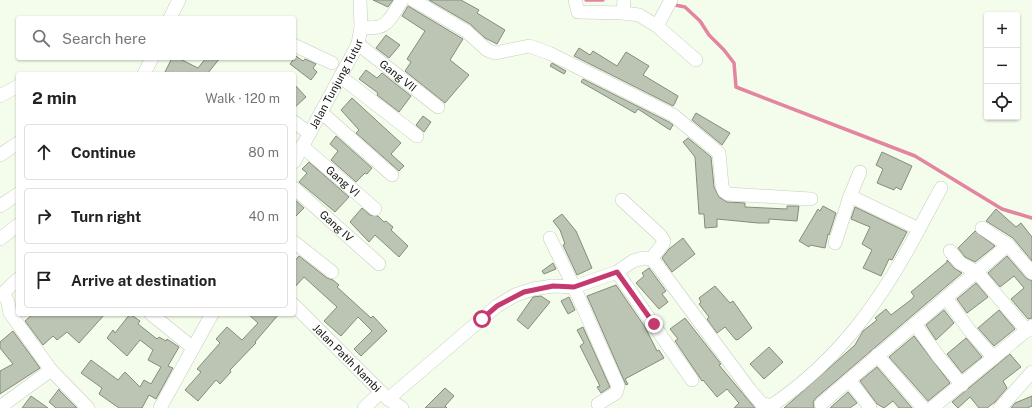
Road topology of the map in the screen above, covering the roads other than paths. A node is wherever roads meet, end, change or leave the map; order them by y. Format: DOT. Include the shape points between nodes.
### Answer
graph roads {
  1 [pos="179,0"];
  2 [pos="360,0"];
  3 [pos="402,0"];
  4 [pos="413,0"];
  5 [pos="575,0"];
  6 [pos="671,0"];
  7 [pos="623,6"];
  8 [pos="171,16"];
  9 [pos="657,26"];
  10 [pos="361,27"];
  11 [pos="358,44"];
  12 [pos="296,46"];
  13 [pos="151,60"];
  14 [pos="696,60"];
  15 [pos="332,63"];
  16 [pos="145,72"];
  17 [pos="340,77"];
  18 [pos="16,87"];
  19 [pos="0,96"];
  20 [pos="438,107"];
  21 [pos="321,112"];
  22 [pos="296,123"];
  23 [pos="309,133"];
  24 [pos="418,136"];
  25 [pos="16,145"];
  26 [pos="306,150"];
  27 [pos="0,155"];
  28 [pos="296,160"];
  29 [pos="860,172"];
  30 [pos="392,175"];
  31 [pos="941,188"];
  32 [pos="296,190"];
  33 [pos="16,195"];
  34 [pos="850,196"];
  35 [pos="811,199"];
  36 [pos="622,200"];
  37 [pos="0,206"];
  38 [pos="375,209"];
  39 [pos="16,227"];
  40 [pos="982,228"];
  41 [pos="919,229"];
  42 [pos="550,238"];
  43 [pos="0,239"];
  44 [pos="835,243"];
  45 [pos="296,244"];
  46 [pos="1008,245"];
  47 [pos="950,251"];
  48 [pos="651,259"];
  49 [pos="379,264"];
  50 [pos="332,272"];
  51 [pos="617,272"];
  52 [pos="977,272"];
  53 [pos="1032,273"];
  54 [pos="16,281"];
  55 [pos="574,287"];
  56 [pos="1,292"];
  57 [pos="946,298"];
  58 [pos="296,308"];
  59 [pos="153,316"];
  60 [pos="211,316"];
  61 [pos="915,324"];
  62 [pos="1029,329"];
  63 [pos="193,348"];
  64 [pos="877,355"];
  65 [pos="994,358"];
  66 [pos="51,370"];
  67 [pos="1032,372"];
  68 [pos="692,380"];
  69 [pos="849,380"];
  70 [pos="962,385"];
  71 [pos="384,395"];
  72 [pos="598,404"];
  73 [pos="821,404"];
  74 [pos="0,407"];
  75 [pos="870,407"];
  76 [pos="88,408"];
  77 [pos="160,408"];
  78 [pos="364,408"];
  79 [pos="402,408"];
  80 [pos="923,408"];
  81 [pos="932,408"];
  82 [pos="1000,408"];
  1 -- 8 [label="street"];
  2 -- 10 [label="street, Jalan Tunjung Tutur"];
  3 -- 10 [label="street" via="388,22 381,27"];
  4 -- 35 [label="street" via="466,31 487,50 495,53 529,46 535,48 678,118 719,152 722,186 728,194"];
  5 -- 7 [label="street" via="578,12"];
  6 -- 9 [label="street"];
  7 -- 9 [label="street"];
  9 -- 14 [label="street"];
  10 -- 11 [label="street, Jalan Tunjung Tutur"];
  11 -- 17 [label="street, Jalan Tunjung Tutur"];
  11 -- 20 [label="street, Gang VII"];
  12 -- 15 [label="street"];
  13 -- 16 [label="street"];
  17 -- 21 [label="street, Jalan Tunjung Tutur"];
  17 -- 24 [label="street"];
  18 -- 19 [label="street"];
  21 -- 23 [label="street, Jalan Tunjung Tutur"];
  21 -- 30 [label="street"];
  22 -- 23 [label="street"];
  23 -- 26 [label="street, Jalan Tunjung Tutur"];
  25 -- 27 [label="street"];
  26 -- 28 [label="street, Jalan Tunjung Tutur"];
  26 -- 38 [label="street, Gang VI"];
  29 -- 34 [label="street"];
  31 -- 41 [label="street"];
  32 -- 49 [label="street, Gang IV"];
  33 -- 37 [label="street"];
  34 -- 41 [label="street"];
  34 -- 44 [label="street"];
  36 -- 48 [label="street" via="664,241"];
  39 -- 43 [label="street"];
  40 -- 46 [label="street"];
  41 -- 48 [label="street" via="899,267 850,337 816,372 771,406 761,403"];
  42 -- 55 [label="street"];
  45 -- 50 [label="street"];
  46 -- 52 [label="street"];
  46 -- 53 [label="street"];
  47 -- 52 [label="street" via="960,263"];
  48 -- 51 [label="street" via="633,261"];
  51 -- 55 [label="street"];
  51 -- 68 [label="street"];
  52 -- 57 [label="street"];
  52 -- 62 [label="street"];
  54 -- 56 [label="street"];
  55 -- 71 [label="street" via="542,287 515,295 497,306"];
  55 -- 72 [label="street" via="618,386 616,393"];
  56 -- 66 [label="street" via="8,302 13,319"];
  57 -- 61 [label="street"];
  57 -- 65 [label="street"];
  58 -- 71 [label="street, Jalan Patih Nambi"];
  59 -- 63 [label="street"];
  60 -- 63 [label="street"];
  61 -- 64 [label="street"];
  61 -- 70 [label="street"];
  62 -- 65 [label="street"];
  63 -- 77 [label="street"];
  64 -- 69 [label="street"];
  64 -- 80 [label="street"];
  65 -- 70 [label="street"];
  66 -- 74 [label="street"];
  66 -- 76 [label="street"];
  67 -- 82 [label="street"];
  69 -- 73 [label="street"];
  69 -- 75 [label="street"];
  70 -- 81 [label="street"];
  71 -- 78 [label="street"];
  71 -- 79 [label="street, Jalan Patih Nambi"];
}
